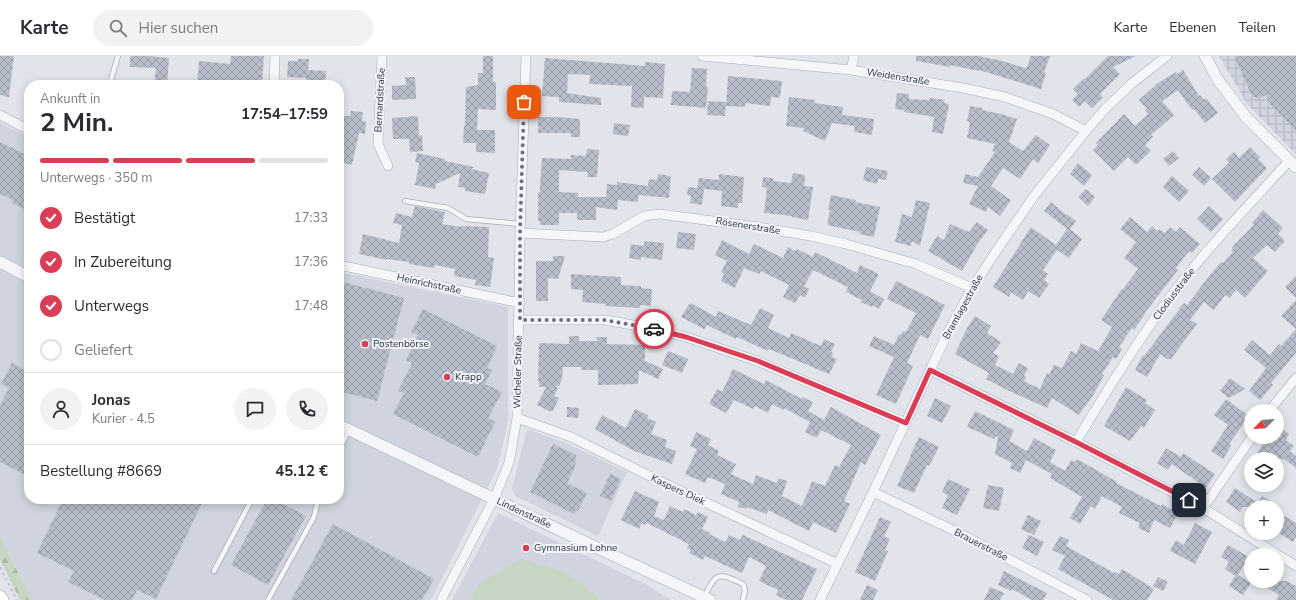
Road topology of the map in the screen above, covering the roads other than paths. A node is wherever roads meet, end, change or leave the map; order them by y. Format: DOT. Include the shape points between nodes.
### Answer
graph roads {
  1 [pos="118,56"];
  2 [pos="275,56"];
  3 [pos="382,56"];
  4 [pos="526,56"];
  5 [pos="702,56"];
  6 [pos="712,56"];
  7 [pos="854,56"];
  8 [pos="1167,56"];
  9 [pos="1205,56"];
  10 [pos="851,70"];
  11 [pos="111,80"];
  12 [pos="274,80"];
  13 [pos="0,115"];
  14 [pos="24,127"];
  15 [pos="1086,132"];
  16 [pos="1293,164"];
  17 [pos="388,166"];
  18 [pos="405,201"];
  19 [pos="520,224"];
  20 [pos="520,233"];
  21 [pos="0,262"];
  22 [pos="344,266"];
  23 [pos="24,274"];
  24 [pos="972,288"];
  25 [pos="520,303"];
  26 [pos="520,320"];
  27 [pos="930,370"];
  28 [pos="1296,378"];
  29 [pos="1275,404"];
  30 [pos="517,418"];
  31 [pos="906,423"];
  32 [pos="344,427"];
  33 [pos="1076,442"];
  34 [pos="1247,444"];
  35 [pos="874,492"];
  36 [pos="494,499"];
  37 [pos="249,504"];
  38 [pos="317,504"];
  39 [pos="1203,508"];
  40 [pos="838,564"];
  41 [pos="1296,566"];
  42 [pos="214,571"];
  43 [pos="0,597"];
  44 [pos="707,599"];
  45 [pos="2,600"];
  46 [pos="268,600"];
  47 [pos="441,600"];
  48 [pos="743,600"];
  49 [pos="820,600"];
  50 [pos="1087,600"];
  1 -- 11 [label="lane"];
  2 -- 12 [label="street"];
  3 -- 17 [label="street, Bernardstraße" via="378,144"];
  4 -- 19 [label="street, Wicheler Straße"];
  5 -- 6 [label="street, Weidenstraße"];
  6 -- 10 [label="street, Weidenstraße"];
  7 -- 10 [label="street"];
  8 -- 15 [label="street, Bramlagestraße" via="1126,89"];
  9 -- 16 [label="street" via="1218,80 1246,117"];
  10 -- 15 [label="street, Weidenstraße" via="1005,97 1053,114"];
  13 -- 14 [label="street"];
  15 -- 24 [label="street, Bramlagestraße" via="1034,196"];
  16 -- 33 [label="street, Clodiusstraße" via="1211,246 1165,304 1118,373"];
  18 -- 19 [label="lane" via="448,208 466,219"];
  19 -- 20 [label="street, Wicheler Straße"];
  20 -- 24 [label="street, Rösenerstraße" via="603,237 644,216 660,214 773,230 846,244 916,264"];
  20 -- 25 [label="street, Wicheler Straße"];
  21 -- 23 [label="street"];
  22 -- 25 [label="street, Heinrichstraße"];
  24 -- 27 [label="street, Bramlagestraße"];
  25 -- 26 [label="street, Wicheler Straße"];
  26 -- 30 [label="street, Wicheler Straße"];
  26 -- 31 [label="street" via="605,320 686,337 758,361"];
  27 -- 31 [label="street, Bramlagestraße"];
  27 -- 33 [label="street"];
  28 -- 29 [label="street"];
  30 -- 36 [label="street, Wicheler Straße" via="509,463"];
  30 -- 40 [label="street, Kaspers Diek" via="571,437"];
  31 -- 35 [label="street, Bramlagestraße"];
  32 -- 36 [label="street, Lindenstraße"];
  33 -- 39 [label="street"];
  34 -- 39 [label="street"];
  35 -- 40 [label="street, Bramlagestraße"];
  35 -- 50 [label="street, Brauerstraße"];
  36 -- 44 [label="street, Lindenstraße"];
  36 -- 47 [label="street, Wicheler Straße"];
  37 -- 42 [label="lane"];
  38 -- 46 [label="lane" via="314,517"];
  39 -- 41 [label="street"];
  40 -- 49 [label="street, Bramlagestraße"];
  43 -- 45 [label="main road"];
  44 -- 48 [label="lane" via="712,581 724,575 743,584"];
}
